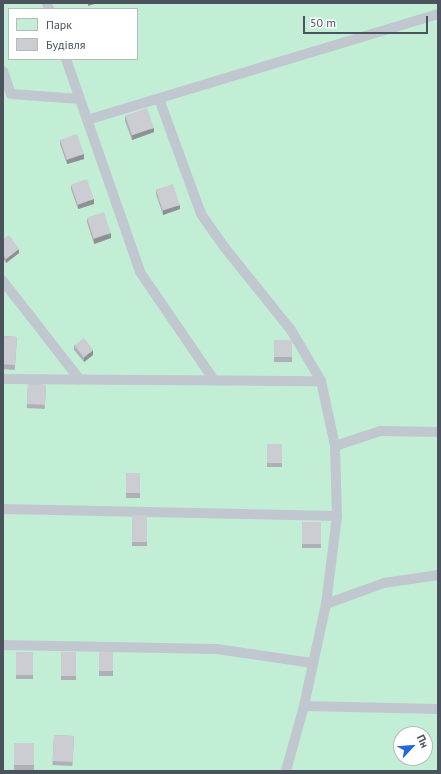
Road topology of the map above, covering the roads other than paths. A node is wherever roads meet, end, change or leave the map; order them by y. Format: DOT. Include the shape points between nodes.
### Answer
graph roads {
  1 [pos="438,14"];
  2 [pos="66,60"];
  3 [pos="3,71"];
  4 [pos="80,99"];
  5 [pos="159,99"];
  6 [pos="87,120"];
  7 [pos="3,281"];
  8 [pos="3,379"];
  9 [pos="80,380"];
  10 [pos="214,380"];
  11 [pos="321,381"];
  12 [pos="438,432"];
  13 [pos="335,446"];
  14 [pos="3,509"];
  15 [pos="337,516"];
  16 [pos="438,575"];
  17 [pos="326,604"];
  18 [pos="3,645"];
  19 [pos="312,663"];
  20 [pos="304,706"];
  21 [pos="438,709"];
  22 [pos="286,771"];
  1 -- 5 [label="lane"];
  2 -- 4 [label="lane"];
  3 -- 4 [label="lane" via="11,94"];
  4 -- 6 [label="lane"];
  5 -- 6 [label="lane"];
  5 -- 11 [label="lane" via="201,214 291,330"];
  6 -- 10 [label="lane" via="140,272"];
  7 -- 9 [label="lane"];
  8 -- 9 [label="lane"];
  9 -- 10 [label="lane"];
  10 -- 11 [label="lane"];
  11 -- 13 [label="lane"];
  12 -- 13 [label="lane" via="380,431"];
  13 -- 15 [label="lane"];
  14 -- 15 [label="lane"];
  15 -- 17 [label="lane"];
  16 -- 17 [label="lane" via="384,583"];
  17 -- 19 [label="lane"];
  18 -- 19 [label="lane" via="217,649"];
  19 -- 20 [label="lane"];
  20 -- 21 [label="lane"];
  20 -- 22 [label="lane"];
}
